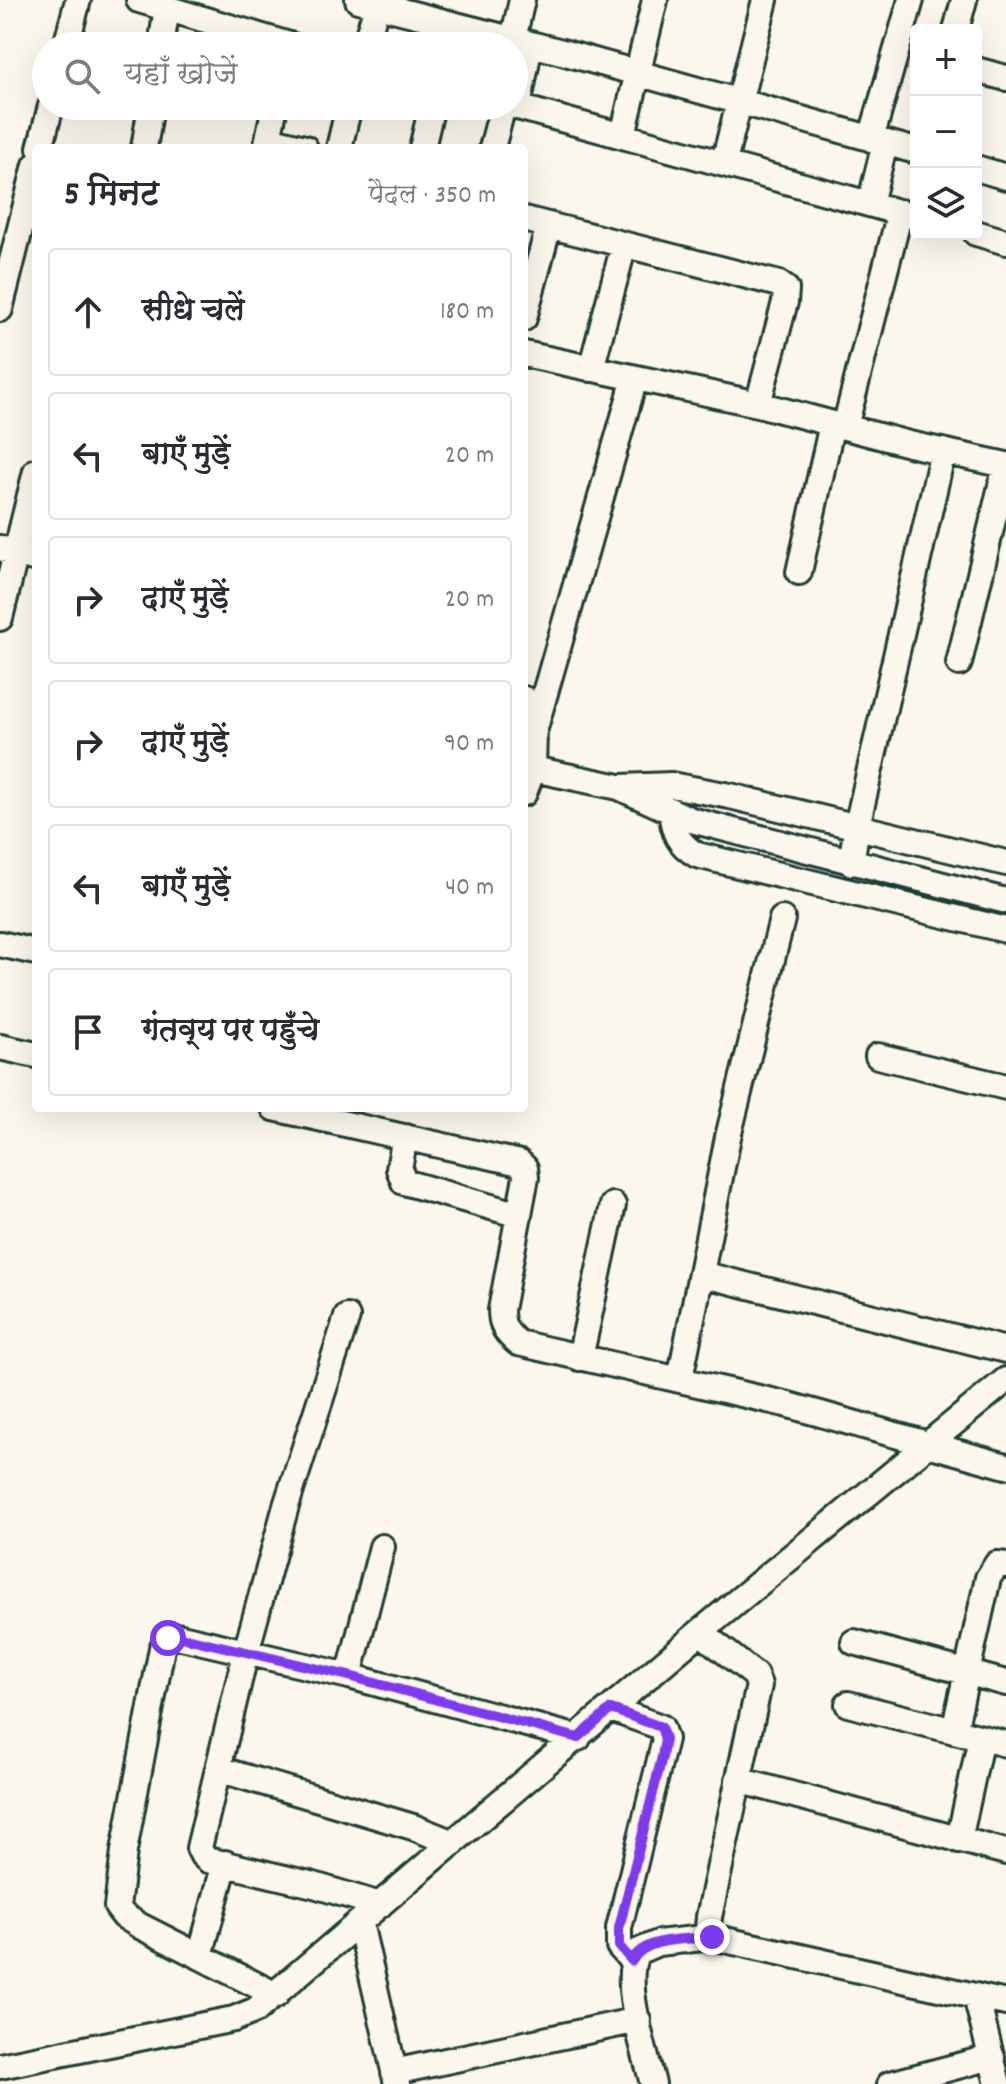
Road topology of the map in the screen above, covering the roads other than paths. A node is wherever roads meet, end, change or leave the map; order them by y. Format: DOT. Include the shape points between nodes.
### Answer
graph roads {
  1 [pos="78,0"];
  2 [pos="139,0"];
  3 [pos="522,0"];
  4 [pos="655,0"];
  5 [pos="765,0"];
  6 [pos="911,0"];
  7 [pos="964,0"];
  8 [pos="367,2"];
  9 [pos="167,8"];
  10 [pos="449,23"];
  11 [pos="958,24"];
  12 [pos="70,32"];
  13 [pos="163,32"];
  14 [pos="247,32"];
  15 [pos="366,32"];
  16 [pos="483,32"];
  17 [pos="521,32"];
  18 [pos="528,44"];
  19 [pos="982,72"];
  20 [pos="638,74"];
  21 [pos="1006,78"];
  22 [pos="739,101"];
  23 [pos="528,110"];
  24 [pos="47,120"];
  25 [pos="149,120"];
  26 [pos="272,120"];
  27 [pos="346,120"];
  28 [pos="429,120"];
  29 [pos="505,120"];
  30 [pos="623,135"];
  31 [pos="878,141"];
  32 [pos="41,144"];
  33 [pos="145,144"];
  34 [pos="267,144"];
  35 [pos="340,144"];
  36 [pos="423,144"];
  37 [pos="494,144"];
  38 [pos="910,149"];
  39 [pos="724,162"];
  40 [pos="982,170"];
  41 [pos="1006,177"];
  42 [pos="32,180"];
  43 [pos="870,204"];
  44 [pos="908,215"];
  45 [pos="528,220"];
  46 [pos="549,225"];
  47 [pos="19,228"];
  48 [pos="982,235"];
  49 [pos="1006,242"];
  50 [pos="624,245"];
  51 [pos="528,303"];
  52 [pos="0,309"];
  53 [pos="528,355"];
  54 [pos="591,369"];
  55 [pos="635,378"];
  56 [pos="758,404"];
  57 [pos="838,426"];
  58 [pos="943,451"];
  59 [pos="1006,465"];
  60 [pos="32,488"];
  61 [pos="17,553"];
  62 [pos="799,572"];
  63 [pos="0,618"];
  64 [pos="959,663"];
  65 [pos="528,711"];
  66 [pos="534,730"];
  67 [pos="533,769"];
  68 [pos="528,782"];
  69 [pos="619,787"];
  70 [pos="671,812"];
  71 [pos="857,826"];
  72 [pos="851,863"];
  73 [pos="1006,863"];
  74 [pos="1006,901"];
  75 [pos="782,919"];
  76 [pos="1006,930"];
  77 [pos="0,944"];
  78 [pos="32,951"];
  79 [pos="0,1047"];
  80 [pos="32,1054"];
  81 [pos="878,1056"];
  82 [pos="1006,1087"];
  83 [pos="292,1112"];
  84 [pos="405,1137"];
  85 [pos="613,1205"];
  86 [pos="519,1215"];
  87 [pos="701,1274"];
  88 [pos="347,1317"];
  89 [pos="1006,1350"];
  90 [pos="580,1358"];
  91 [pos="680,1379"];
  92 [pos="1006,1380"];
  93 [pos="930,1444"];
  94 [pos="1006,1466"];
  95 [pos="382,1547"];
  96 [pos="1006,1565"];
  97 [pos="700,1632"];
  98 [pos="854,1642"];
  99 [pos="246,1652"];
  100 [pos="966,1672"];
  101 [pos="349,1676"];
  102 [pos="1006,1683"];
  103 [pos="848,1704"];
  104 [pos="611,1709"];
  105 [pos="954,1731"];
  106 [pos="578,1738"];
  107 [pos="981,1738"];
  108 [pos="1006,1744"];
  109 [pos="218,1769"];
  110 [pos="738,1780"];
  111 [pos="959,1840"];
  112 [pos="453,1843"];
  113 [pos="1006,1852"];
  114 [pos="225,1863"];
  115 [pos="380,1905"];
  116 [pos="360,1923"];
  117 [pos="712,1937"];
  118 [pos="200,1956"];
  119 [pos="632,1961"];
  120 [pos="276,1995"];
  121 [pos="976,1996"];
  122 [pos="1006,2003"];
  123 [pos="638,2020"];
  124 [pos="992,2057"];
  125 [pos="0,2066"];
  126 [pos="396,2078"];
  127 [pos="653,2084"];
  128 [pos="890,2084"];
  129 [pos="998,2084"];
  1 -- 12 [label="street"];
  2 -- 9 [label="street"];
  3 -- 17 [label="street"];
  4 -- 20 [label="street"];
  5 -- 22 [label="street"];
  6 -- 31 [label="street"];
  7 -- 11 [label="street"];
  8 -- 10 [label="street"];
  8 -- 15 [label="street"];
  9 -- 13 [label="street"];
  9 -- 14 [label="street"];
  10 -- 16 [label="street"];
  18 -- 20 [label="street"];
  19 -- 21 [label="street"];
  20 -- 22 [label="street"];
  20 -- 30 [label="street"];
  22 -- 31 [label="street"];
  22 -- 39 [label="street"];
  23 -- 30 [label="street"];
  24 -- 32 [label="street"];
  25 -- 33 [label="street"];
  26 -- 34 [label="street"];
  27 -- 35 [label="street"];
  28 -- 36 [label="street"];
  29 -- 37 [label="street"];
  30 -- 39 [label="street"];
  31 -- 38 [label="street"];
  31 -- 43 [label="street"];
  39 -- 43 [label="street"];
  40 -- 41 [label="street"];
  42 -- 47 [label="street"];
  43 -- 44 [label="street"];
  44 -- 57 [label="street"];
  45 -- 46 [label="street"];
  46 -- 50 [label="street"];
  46 -- 51 [label="street"];
  47 -- 52 [label="street"];
  48 -- 49 [label="street"];
  50 -- 54 [label="street"];
  50 -- 56 [label="street" via="786,289"];
  53 -- 54 [label="street"];
  54 -- 55 [label="street"];
  55 -- 56 [label="street"];
  55 -- 66 [label="street"];
  56 -- 57 [label="street"];
  57 -- 58 [label="street"];
  57 -- 62 [label="street"];
  58 -- 59 [label="street"];
  58 -- 71 [label="street"];
  59 -- 64 [label="street"];
  60 -- 61 [label="street"];
  61 -- 63 [label="street"];
  65 -- 66 [label="street"];
  66 -- 67 [label="street"];
  67 -- 68 [label="street"];
  67 -- 69 [label="street"];
  69 -- 70 [label="street"];
  69 -- 71 [label="street" via="671,785"];
  70 -- 72 [label="street"];
  70 -- 76 [label="street" via="678,840 697,855"];
  71 -- 72 [label="street"];
  71 -- 73 [label="street"];
  72 -- 74 [label="street"];
  75 -- 87 [label="street" via="728,1137"];
  77 -- 78 [label="street"];
  79 -- 80 [label="street"];
  81 -- 82 [label="street"];
  83 -- 84 [label="street"];
  84 -- 86 [label="street" via="399,1169 404,1182"];
  84 -- 86 [label="street" via="520,1163 526,1177"];
  85 -- 90 [label="street"];
  86 -- 90 [label="street" via="501,1323 518,1343"];
  87 -- 89 [label="street"];
  87 -- 91 [label="street"];
  88 -- 99 [label="street"];
  90 -- 91 [label="street"];
  91 -- 93 [label="street"];
  92 -- 93 [label="street"];
  93 -- 94 [label="street"];
  93 -- 97 [label="street"];
  95 -- 101 [label="street"];
  96 -- 100 [label="street" via="997,1564 988,1578"];
  97 -- 104 [label="street"];
  97 -- 110 [label="street" via="755,1675 759,1685"];
  98 -- 100 [label="street"];
  99 -- 101 [label="street"];
  99 -- 109 [label="street"];
  99 -- 118 [label="street" via="168,1638 124,1851 117,1907 140,1926"];
  100 -- 102 [label="street"];
  100 -- 105 [label="street"];
  101 -- 106 [label="street"];
  103 -- 105 [label="street"];
  104 -- 106 [label="street"];
  104 -- 119 [label="street" via="661,1727 665,1739 618,1937"];
  105 -- 107 [label="street"];
  106 -- 112 [label="street"];
  107 -- 108 [label="street"];
  107 -- 111 [label="street"];
  109 -- 112 [label="street"];
  109 -- 114 [label="street" via="199,1848 208,1860"];
  110 -- 111 [label="street"];
  110 -- 117 [label="street" via="709,1917"];
  111 -- 113 [label="street"];
  112 -- 115 [label="street"];
  114 -- 115 [label="street"];
  114 -- 118 [label="street"];
  115 -- 116 [label="street"];
  116 -- 120 [label="street"];
  116 -- 126 [label="street"];
  117 -- 119 [label="street" via="658,1943 637,1952"];
  117 -- 121 [label="street"];
  118 -- 120 [label="street"];
  119 -- 123 [label="street"];
  120 -- 125 [label="street" via="234,2019"];
  121 -- 122 [label="street"];
  121 -- 124 [label="street"];
  123 -- 126 [label="street"];
  123 -- 127 [label="street"];
  124 -- 128 [label="street"];
  124 -- 129 [label="street"];
}
